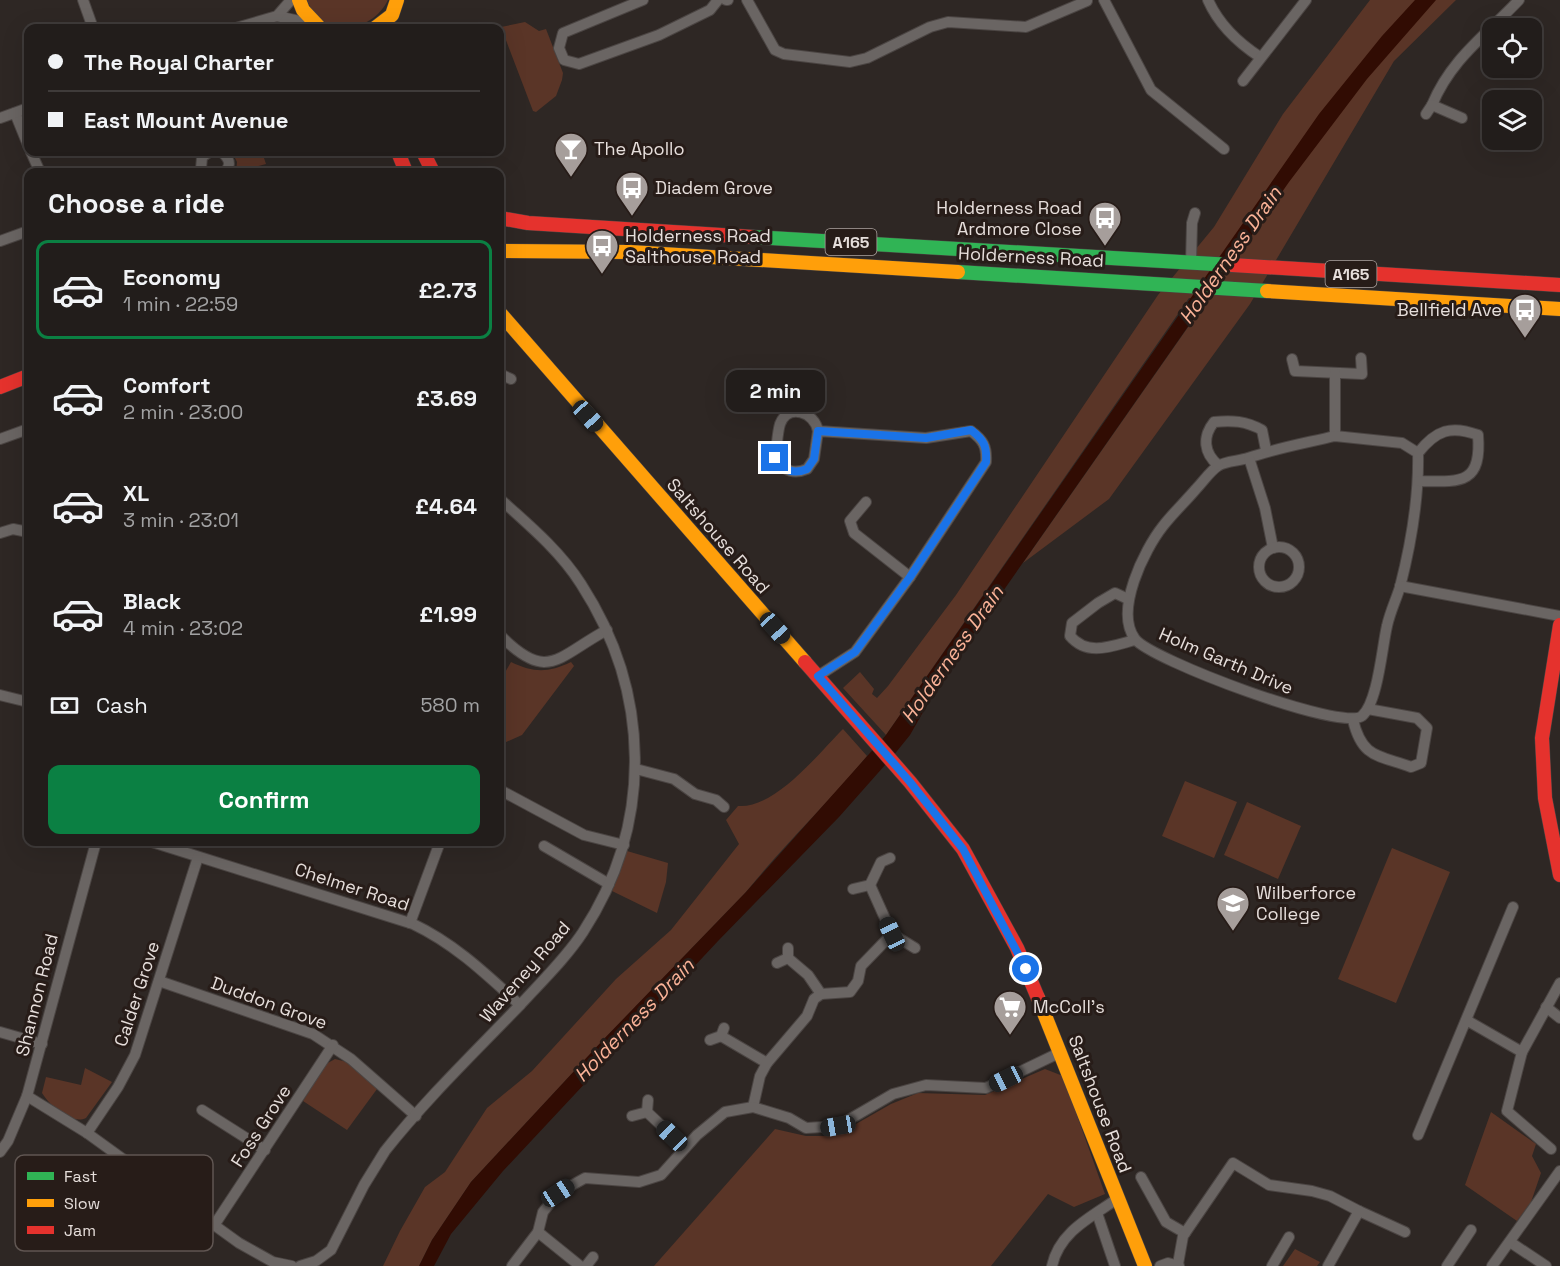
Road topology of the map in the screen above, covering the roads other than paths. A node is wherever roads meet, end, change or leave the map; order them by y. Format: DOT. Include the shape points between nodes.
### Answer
graph roads {
  1 [pos="83,0"];
  2 [pos="291,0"];
  3 [pos="299,0"];
  4 [pos="397,0"];
  5 [pos="644,0"];
  6 [pos="718,0"];
  7 [pos="747,0"];
  8 [pos="1104,0"];
  9 [pos="1208,0"];
  10 [pos="1306,0"];
  11 [pos="1519,0"];
  12 [pos="1087,1"];
  13 [pos="277,16"];
  14 [pos="392,22"];
  15 [pos="91,24"];
  16 [pos="250,24"];
  17 [pos="309,24"];
  18 [pos="315,24"];
  19 [pos="1260,57"];
  20 [pos="1243,81"];
  21 [pos="24,110"];
  22 [pos="15,113"];
  23 [pos="0,118"];
  24 [pos="1462,118"];
  25 [pos="24,135"];
  26 [pos="1224,149"];
  27 [pos="1195,213"];
  28 [pos="504,219"];
  29 [pos="24,232"];
  30 [pos="0,241"];
  31 [pos="504,249"];
  32 [pos="1197,264"];
  33 [pos="1560,285"];
  34 [pos="1560,309"];
  35 [pos="504,318"];
  36 [pos="1361,358"];
  37 [pos="1292,359"];
  38 [pos="1335,373"];
  39 [pos="24,378"];
  40 [pos="0,387"];
  41 [pos="24,391"];
  42 [pos="0,400"];
  43 [pos="24,430"];
  44 [pos="818,431"];
  45 [pos="1335,436"];
  46 [pos="0,439"];
  47 [pos="1266,450"];
  48 [pos="1418,453"];
  49 [pos="1249,458"];
  50 [pos="1218,465"];
  51 [pos="1419,481"];
  52 [pos="866,502"];
  53 [pos="504,503"];
  54 [pos="1,529"];
  55 [pos="24,531"];
  56 [pos="1273,548"];
  57 [pos="910,577"];
  58 [pos="1400,586"];
  59 [pos="1128,599"];
  60 [pos="1560,616"];
  61 [pos="1560,625"];
  62 [pos="607,630"];
  63 [pos="504,639"];
  64 [pos="1135,640"];
  65 [pos="818,676"];
  66 [pos="0,695"];
  67 [pos="24,701"];
  68 [pos="1368,709"];
  69 [pos="1353,720"];
  70 [pos="636,769"];
  71 [pos="504,792"];
  72 [pos="724,807"];
  73 [pos="624,845"];
  74 [pos="95,846"];
  75 [pos="164,846"];
  76 [pos="438,846"];
  77 [pos="544,846"];
  78 [pos="198,857"];
  79 [pos="890,858"];
  80 [pos="1560,875"];
  81 [pos="609,884"];
  82 [pos="870,885"];
  83 [pos="853,889"];
  84 [pos="1514,907"];
  85 [pos="410,922"];
  86 [pos="892,934"];
  87 [pos="915,948"];
  88 [pos="777,963"];
  89 [pos="159,981"];
  90 [pos="1560,983"];
  91 [pos="821,994"];
  92 [pos="520,1005"];
  93 [pos="1546,1007"];
  94 [pos="1560,1018"];
  95 [pos="1468,1021"];
  96 [pos="0,1032"];
  97 [pos="718,1035"];
  98 [pos="42,1044"];
  99 [pos="333,1045"];
  100 [pos="1061,1052"];
  101 [pos="1522,1052"];
  102 [pos="767,1062"];
  103 [pos="27,1096"];
  104 [pos="753,1107"];
  105 [pos="202,1110"];
  106 [pos="416,1116"];
  107 [pos="633,1116"];
  108 [pos="87,1133"];
  109 [pos="1418,1136"];
  110 [pos="685,1148"];
  111 [pos="1551,1149"];
  112 [pos="265,1150"];
  113 [pos="0,1152"];
  114 [pos="118,1155"];
  115 [pos="1555,1173"];
  116 [pos="1141,1177"];
  117 [pos="1117,1199"];
  118 [pos="1359,1211"];
  119 [pos="1097,1213"];
  120 [pos="215,1224"];
  121 [pos="1471,1230"];
  122 [pos="538,1232"];
  123 [pos="1405,1232"];
  124 [pos="1185,1233"];
  125 [pos="1289,1237"];
  126 [pos="1510,1242"];
  127 [pos="1179,1265"];
  128 [pos="292,1266"];
  129 [pos="300,1266"];
  130 [pos="512,1266"];
  131 [pos="580,1266"];
  132 [pos="1052,1266"];
  133 [pos="1115,1266"];
  134 [pos="1145,1266"];
  135 [pos="1160,1266"];
  136 [pos="1272,1266"];
  137 [pos="1328,1266"];
  138 [pos="1447,1266"];
  139 [pos="1492,1266"];
  140 [pos="1546,1266"];
  1 -- 15 [label="street"];
  2 -- 13 [label="street"];
  3 -- 18 [label="main road"];
  4 -- 14 [label="main road"];
  5 -- 6 [label="street" via="563,33 559,48 564,60 579,63 659,35 710,10"];
  7 -- 12 [label="street" via="775,50 850,62 948,22 1026,27"];
  8 -- 26 [label="street" via="1152,90 1206,141"];
  9 -- 19 [label="street" via="1215,16 1233,37"];
  10 -- 19 [label="street"];
  11 -- 24 [label="street" via="1442,80 1429,109"];
  13 -- 16 [label="street"];
  13 -- 17 [label="street"];
  19 -- 20 [label="street"];
  21 -- 22 [label="street"];
  22 -- 23 [label="street"];
  22 -- 25 [label="street"];
  27 -- 32 [label="street" via="1192,223"];
  28 -- 32 [label="main road, Holderness Road / A165" via="528,224"];
  29 -- 30 [label="street"];
  31 -- 34 [label="main road, Holderness Road / A165" via="630,252"];
  32 -- 33 [label="main road, Holderness Road / A165"];
  35 -- 65 [label="main road, Saltshouse Road"];
  36 -- 38 [label="street" via="1362,374"];
  37 -- 38 [label="street" via="1295,371"];
  38 -- 45 [label="street"];
  39 -- 40 [label="main road"];
  41 -- 42 [label="main road"];
  43 -- 46 [label="street"];
  44 -- 44 [label="street" via="814,459 807,469 791,472 781,467 775,458 780,424 787,415 808,414 817,422"];
  44 -- 57 [label="street" via="926,438 971,430 982,439 987,450 986,462"];
  45 -- 47 [label="street"];
  45 -- 48 [label="street" via="1402,443"];
  47 -- 49 [label="street"];
  47 -- 50 [label="street" via="1262,430 1251,424 1214,422 1205,443 1209,457"];
  48 -- 51 [label="street"];
  48 -- 51 [label="street" via="1431,437 1460,429 1478,435 1480,456 1473,472 1459,482"];
  49 -- 50 [label="street"];
  49 -- 56 [label="street" via="1266,508"];
  50 -- 59 [label="street, Holm Garth Drive" via="1162,527"];
  51 -- 58 [label="street"];
  52 -- 57 [label="street" via="850,521 854,533"];
  53 -- 62 [label="street, Waveney Road" via="541,535 580,583"];
  54 -- 55 [label="street"];
  57 -- 65 [label="street" via="855,652"];
  58 -- 60 [label="street"];
  58 -- 68 [label="street"];
  59 -- 64 [label="street, Holm Garth Drive" via="1129,623"];
  59 -- 64 [label="street" via="1115,593 1098,603 1072,623 1070,636 1077,645 1089,650"];
  61 -- 80 [label="main road" via="1542,738 1545,798"];
  62 -- 63 [label="street" via="563,658 546,663 524,657"];
  62 -- 70 [label="street, Waveney Road" via="630,706"];
  64 -- 69 [label="street, Holm Garth Drive" via="1230,685 1313,714"];
  65 -- 100 [label="main road, Saltshouse Road" via="966,853 1017,948"];
  66 -- 67 [label="street"];
  68 -- 69 [label="street"];
  68 -- 69 [label="street" via="1417,718 1428,728 1421,762 1411,767 1369,752 1358,740"];
  70 -- 72 [label="street" via="674,779"];
  70 -- 73 [label="street, Waveney Road"];
  71 -- 73 [label="street" via="584,835"];
  73 -- 81 [label="street, Waveney Road"];
  74 -- 98 [label="street, Shannon Road"];
  75 -- 78 [label="street, Chelmer Road"];
  76 -- 85 [label="street"];
  77 -- 81 [label="street"];
  78 -- 85 [label="street, Chelmer Road"];
  78 -- 89 [label="street, Calder Grove"];
  79 -- 82 [label="street" via="881,862"];
  81 -- 92 [label="street, Waveney Road" via="583,932"];
  82 -- 83 [label="street"];
  82 -- 86 [label="street"];
  84 -- 95 [label="street"];
  85 -- 92 [label="street, Chelmer Road" via="464,954"];
  86 -- 87 [label="street"];
  86 -- 91 [label="street" via="861,966 858,981 850,992"];
  88 -- 91 [label="street" via="788,953"];
  89 -- 99 [label="street, Duddon Grove" via="313,1034"];
  89 -- 108 [label="street, Calder Grove" via="135,1056"];
  90 -- 93 [label="street"];
  91 -- 102 [label="street"];
  92 -- 106 [label="street, Waveney Road"];
  93 -- 94 [label="street"];
  93 -- 101 [label="street"];
  95 -- 101 [label="street"];
  95 -- 109 [label="street"];
  96 -- 98 [label="street"];
  97 -- 102 [label="street"];
  98 -- 103 [label="street, Shannon Road"];
  99 -- 106 [label="street, Duddon Grove"];
  99 -- 112 [label="street, Foss Grove"];
  100 -- 104 [label="street" via="986,1088 926,1085 893,1094 838,1126 806,1128 789,1118"];
  100 -- 117 [label="main road, Saltshouse Road"];
  101 -- 111 [label="street" via="1507,1111"];
  102 -- 104 [label="street"];
  103 -- 108 [label="street"];
  103 -- 113 [label="street, Shannon Road"];
  104 -- 110 [label="street" via="724,1112"];
  105 -- 112 [label="street"];
  106 -- 129 [label="street, Waveney Road" via="385,1151 363,1185 331,1250"];
  107 -- 110 [label="street" via="648,1106"];
  108 -- 114 [label="street"];
  110 -- 122 [label="street" via="661,1175 639,1182 585,1178 575,1182 558,1193 543,1212"];
  112 -- 120 [label="street, Foss Grove"];
  115 -- 126 [label="street"];
  116 -- 124 [label="street" via="1166,1222"];
  117 -- 119 [label="street"];
  117 -- 134 [label="main road, Saltshouse Road"];
  118 -- 123 [label="street"];
  118 -- 124 [label="street" via="1330,1196 1269,1185 1233,1162"];
  118 -- 137 [label="street"];
  119 -- 132 [label="street" via="1064,1237"];
  119 -- 133 [label="street"];
  120 -- 128 [label="street" via="273,1262"];
  121 -- 138 [label="street"];
  122 -- 130 [label="street"];
  122 -- 131 [label="street"];
  124 -- 127 [label="street"];
  125 -- 136 [label="street"];
  126 -- 139 [label="street"];
  126 -- 140 [label="street"];
  127 -- 135 [label="street"];
}
